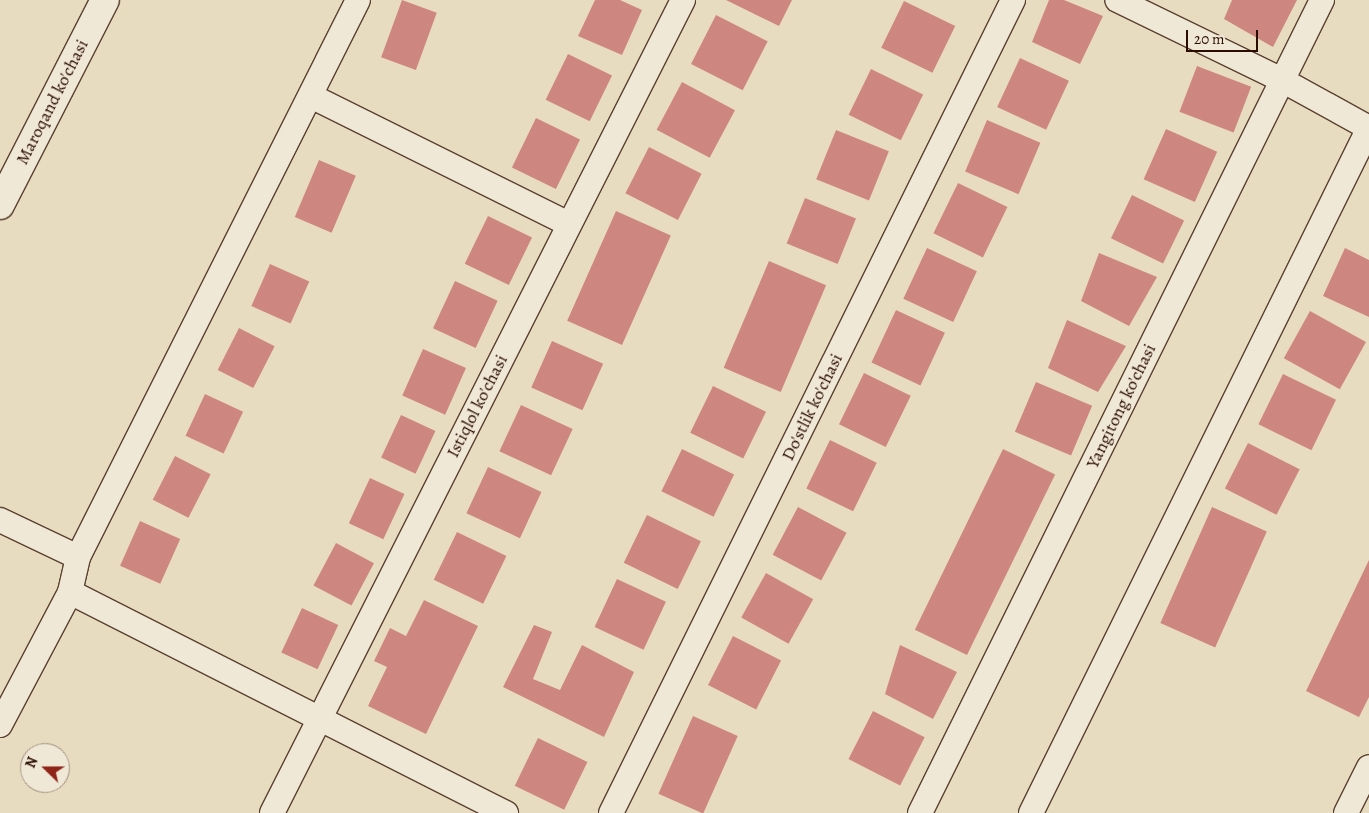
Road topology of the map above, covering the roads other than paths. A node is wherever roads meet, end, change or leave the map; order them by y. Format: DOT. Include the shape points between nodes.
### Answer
graph roads {
  1 [pos="105,0"];
  2 [pos="358,0"];
  3 [pos="683,0"];
  4 [pos="1013,0"];
  5 [pos="1117,0"];
  6 [pos="1322,0"];
  7 [pos="1282,80"];
  8 [pos="311,96"];
  9 [pos="1369,128"];
  10 [pos="0,205"];
  11 [pos="569,224"];
  12 [pos="0,520"];
  13 [pos="78,557"];
  14 [pos="70,592"];
  15 [pos="319,720"];
  16 [pos="0,725"];
  17 [pos="1369,767"];
  18 [pos="272,813"];
  19 [pos="506,813"];
  20 [pos="611,813"];
  21 [pos="920,813"];
  22 [pos="1031,813"];
  23 [pos="1346,813"];
  1 -- 10 [label="street, Maroqand ko'chasi"];
  2 -- 8 [label="street"];
  3 -- 11 [label="street, Istiqlol ko'chasi"];
  4 -- 20 [label="street, Do'stlik ko'chasi"];
  5 -- 7 [label="street"];
  6 -- 7 [label="street, Yangitong ko'chasi"];
  7 -- 9 [label="street"];
  7 -- 21 [label="street, Yangitong ko'chasi"];
  8 -- 11 [label="street"];
  8 -- 13 [label="street"];
  9 -- 22 [label="street"];
  11 -- 15 [label="street, Istiqlol ko'chasi"];
  12 -- 13 [label="street"];
  13 -- 14 [label="street"];
  14 -- 15 [label="street"];
  14 -- 16 [label="street"];
  15 -- 18 [label="street, Istiqlol ko'chasi"];
  15 -- 19 [label="street"];
  17 -- 23 [label="street"];
}
